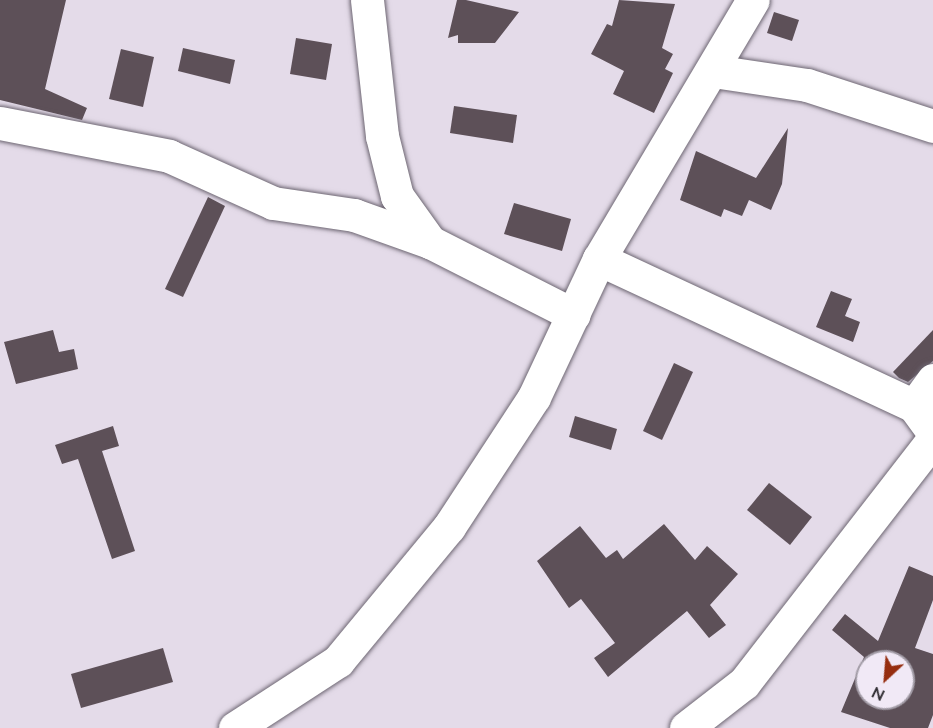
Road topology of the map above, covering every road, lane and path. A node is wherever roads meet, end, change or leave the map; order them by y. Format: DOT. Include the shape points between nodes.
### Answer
graph roads {
  1 [pos="367,0"];
  2 [pos="753,0"];
  3 [pos="714,71"];
  4 [pos="0,123"];
  5 [pos="933,126"];
  6 [pos="430,242"];
  7 [pos="599,259"];
  8 [pos="574,315"];
  9 [pos="924,393"];
  10 [pos="933,432"];
  11 [pos="933,440"];
  12 [pos="235,728"];
  13 [pos="686,728"];
  1 -- 6 [label="street" via="382,136 397,196"];
  2 -- 3 [label="street"];
  3 -- 5 [label="street" via="807,85"];
  3 -- 7 [label="street"];
  4 -- 6 [label="street" via="169,156 273,203 354,215"];
  6 -- 8 [label="street"];
  7 -- 8 [label="street"];
  7 -- 9 [label="street"];
  8 -- 12 [label="street" via="534,398 449,527 338,661"];
  9 -- 10 [label="street"];
  11 -- 13 [label="street" via="744,683"];
}
